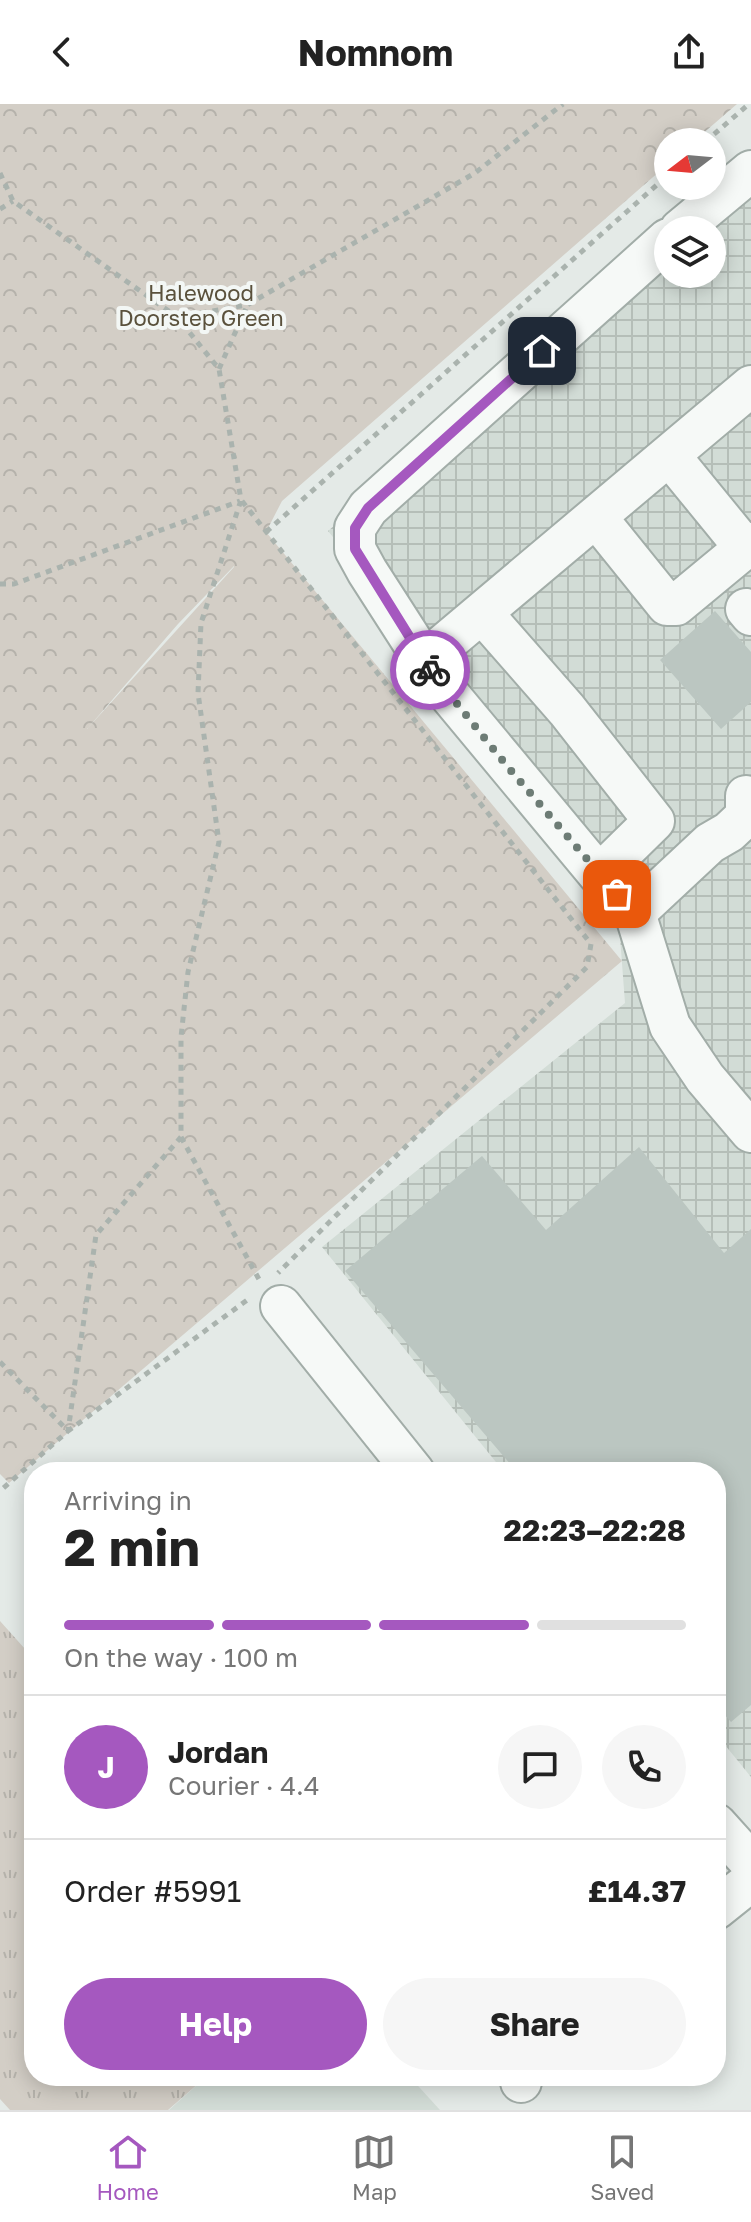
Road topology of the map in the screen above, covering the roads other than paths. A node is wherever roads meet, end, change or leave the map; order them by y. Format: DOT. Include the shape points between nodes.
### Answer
graph roads {
  1 [pos="751,171"];
  2 [pos="697,216"];
  3 [pos="654,252"];
  4 [pos="751,386"];
  5 [pos="669,455"];
  6 [pos="596,517"];
  7 [pos="748,546"];
  8 [pos="482,613"];
  9 [pos="423,662"];
  10 [pos="749,793"];
  11 [pos="599,875"];
  12 [pos="635,913"];
  13 [pos="751,1132"];
  14 [pos="268,1292"];
  15 [pos="406,1462"];
  16 [pos="726,1835"];
  17 [pos="751,1863"];
  18 [pos="751,1881"];
  19 [pos="726,1901"];
  1 -- 2 [label="street"];
  3 -- 9 [label="street" via="368,508 355,528 355,549"];
  4 -- 5 [label="street"];
  5 -- 6 [label="street"];
  5 -- 7 [label="street"];
  6 -- 7 [label="street" via="667,605 676,605"];
  6 -- 8 [label="street"];
  8 -- 9 [label="street"];
  8 -- 11 [label="street" via="654,821"];
  9 -- 11 [label="street"];
  10 -- 12 [label="street" via="746,816"];
  11 -- 12 [label="street"];
  12 -- 13 [label="street" via="670,1026"];
  14 -- 15 [label="street"];
  16 -- 17 [label="street"];
  18 -- 19 [label="street"];
}
